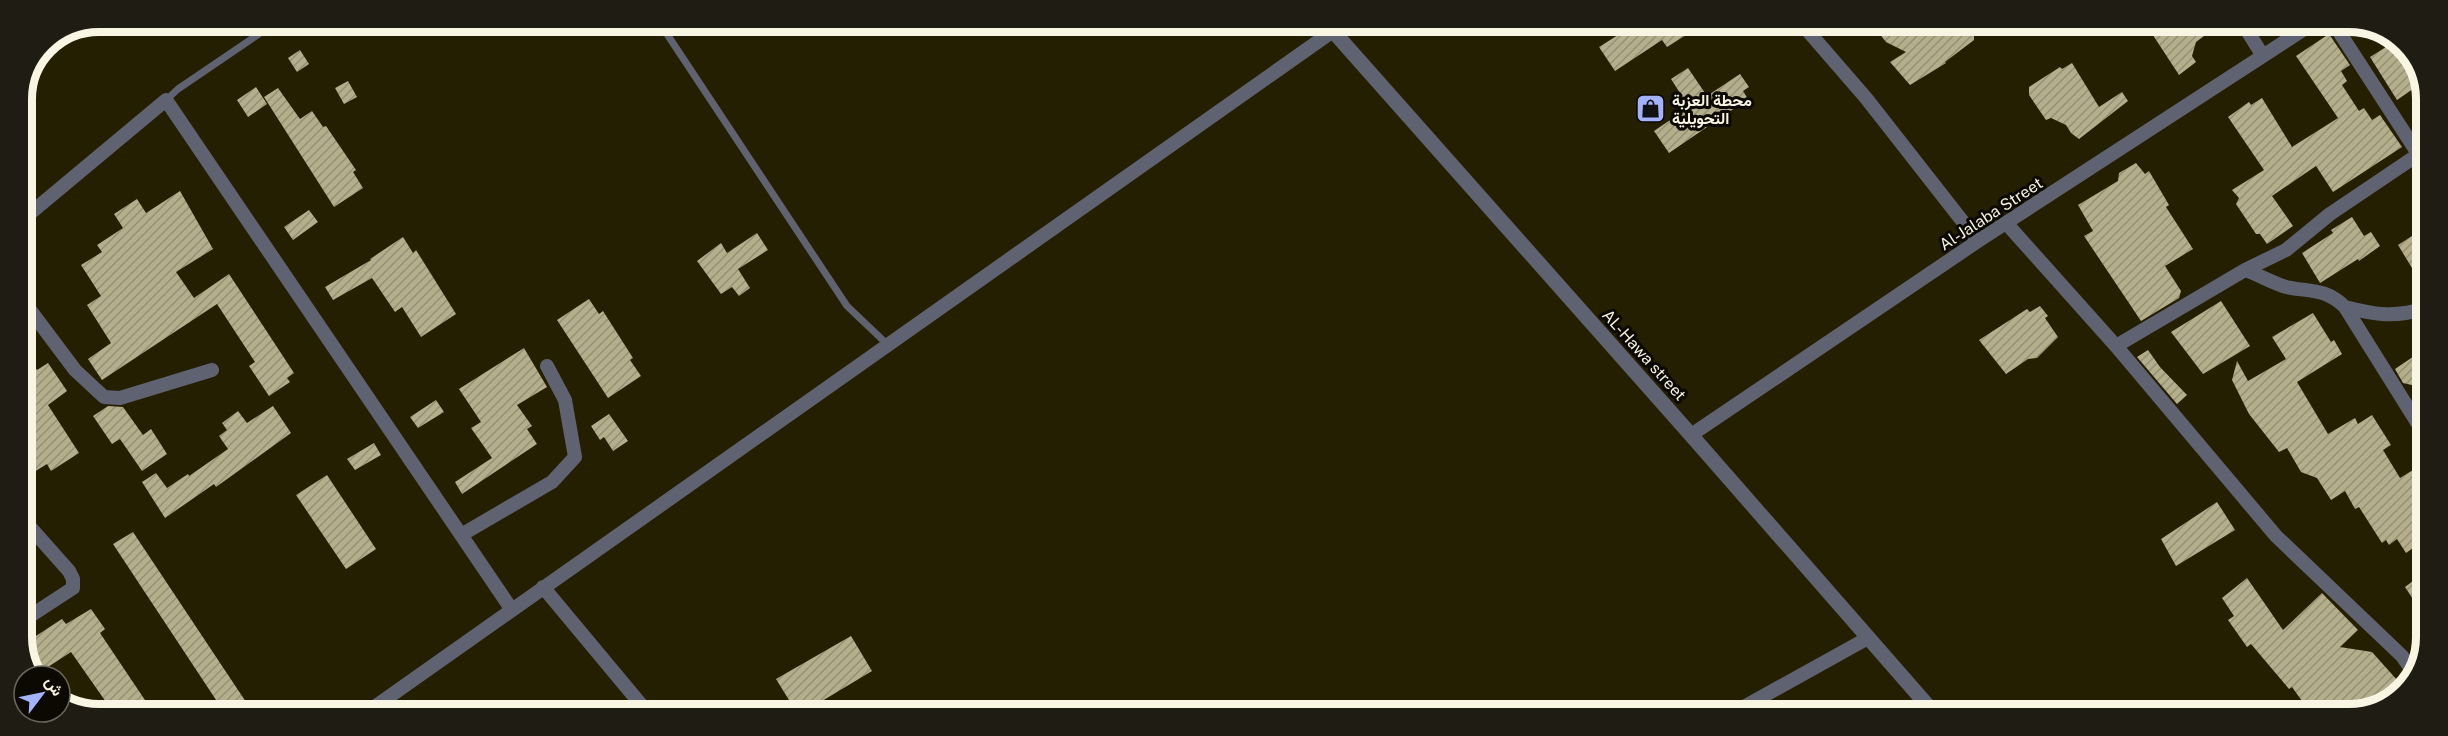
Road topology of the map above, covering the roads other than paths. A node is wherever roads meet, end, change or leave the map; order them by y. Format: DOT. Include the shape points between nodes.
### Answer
graph roads {
  1 [pos="262,32"];
  2 [pos="666,32"];
  3 [pos="1322,32"];
  4 [pos="1333,32"];
  5 [pos="1809,32"];
  6 [pos="2248,32"];
  7 [pos="2300,32"];
  8 [pos="2339,32"];
  9 [pos="2263,56"];
  10 [pos="166,100"];
  11 [pos="2416,149"];
  12 [pos="2416,164"];
  13 [pos="32,212"];
  14 [pos="2007,224"];
  15 [pos="1978,242"];
  16 [pos="2246,270"];
  17 [pos="2344,307"];
  18 [pos="2416,311"];
  19 [pos="32,313"];
  20 [pos="888,345"];
  21 [pos="2116,346"];
  22 [pos="548,366"];
  23 [pos="212,370"];
  24 [pos="2416,416"];
  25 [pos="1691,435"];
  26 [pos="32,529"];
  27 [pos="461,535"];
  28 [pos="543,587"];
  29 [pos="512,610"];
  30 [pos="32,615"];
  31 [pos="1868,638"];
  32 [pos="2410,667"];
  33 [pos="379,704"];
  34 [pos="640,704"];
  35 [pos="1749,704"];
  36 [pos="1926,704"];
  1 -- 10 [label="lane"];
  2 -- 20 [label="lane" via="847,306"];
  3 -- 20 [label="street"];
  4 -- 25 [label="street, AL-Hawa street"];
  5 -- 15 [label="street" via="1866,98"];
  6 -- 9 [label="street"];
  7 -- 9 [label="street, Al-Jalaba Street"];
  8 -- 11 [label="street"];
  9 -- 14 [label="street, Al-Jalaba Street"];
  10 -- 13 [label="street"];
  10 -- 27 [label="street"];
  12 -- 16 [label="street" via="2330,214 2286,250"];
  14 -- 15 [label="street, Al-Jalaba Street"];
  14 -- 21 [label="street"];
  15 -- 25 [label="street, Al-Jalaba Street"];
  16 -- 17 [label="street" via="2286,286 2334,297"];
  16 -- 21 [label="street"];
  17 -- 18 [label="street" via="2387,316"];
  17 -- 24 [label="street"];
  19 -- 23 [label="street" via="75,370 104,397 120,398"];
  20 -- 28 [label="street"];
  21 -- 32 [label="street" via="2276,536"];
  22 -- 27 [label="street" via="565,400 575,458 552,482"];
  25 -- 31 [label="street, AL-Hawa street"];
  26 -- 30 [label="street" via="69,571 73,588"];
  27 -- 29 [label="street"];
  28 -- 29 [label="street"];
  28 -- 34 [label="street"];
  29 -- 33 [label="street"];
  31 -- 35 [label="street"];
  31 -- 36 [label="street, AL-Hawa street"];
}
